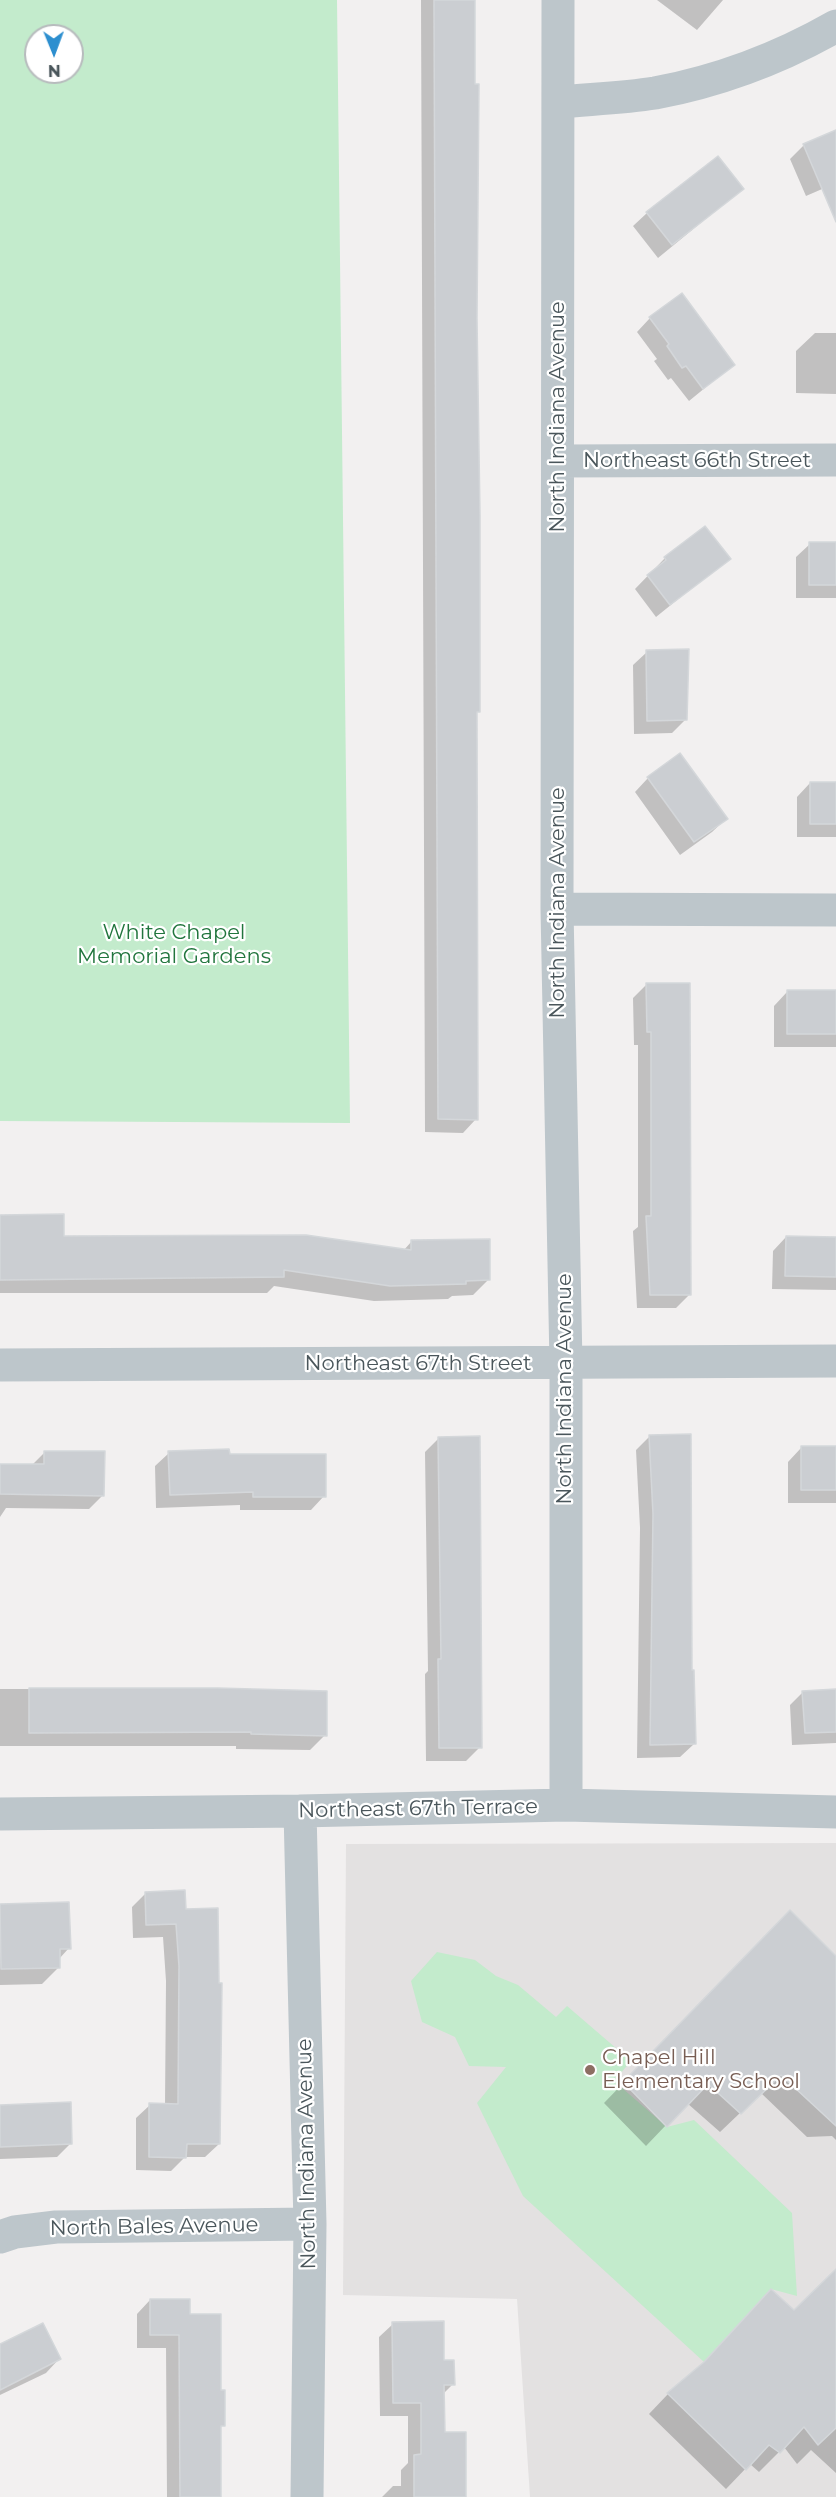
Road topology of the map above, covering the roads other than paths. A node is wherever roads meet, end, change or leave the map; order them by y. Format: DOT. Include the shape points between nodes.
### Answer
graph roads {
  1 [pos="558,0"];
  2 [pos="836,26"];
  3 [pos="559,102"];
  4 [pos="836,460"];
  5 [pos="558,461"];
  6 [pos="557,909"];
  7 [pos="836,910"];
  8 [pos="836,1361"];
  9 [pos="566,1364"];
  10 [pos="0,1365"];
  11 [pos="566,1805"];
  12 [pos="300,1811"];
  13 [pos="836,1812"];
  14 [pos="0,1814"];
  15 [pos="310,2224"];
  16 [pos="0,2237"];
  17 [pos="307,2497"];
  1 -- 3 [label="street, North Indiana Avenue"];
  2 -- 3 [label="street" via="732,74 655,93"];
  3 -- 5 [label="street, North Indiana Avenue"];
  4 -- 5 [label="street, Northeast 66th Street"];
  5 -- 6 [label="street, North Indiana Avenue"];
  6 -- 7 [label="street"];
  6 -- 9 [label="street, North Indiana Avenue"];
  8 -- 9 [label="street, Northeast 67th Street"];
  9 -- 10 [label="street, Northeast 67th Street"];
  9 -- 11 [label="street, North Indiana Avenue"];
  11 -- 12 [label="street, Northeast 67th Terrace"];
  11 -- 13 [label="street, Northeast 67th Terrace"];
  12 -- 14 [label="street, Northeast 67th Terrace"];
  12 -- 15 [label="street, North Indiana Avenue"];
  15 -- 16 [label="street, North Bales Avenue" via="56,2227"];
  15 -- 17 [label="street, North Indiana Avenue"];
}
